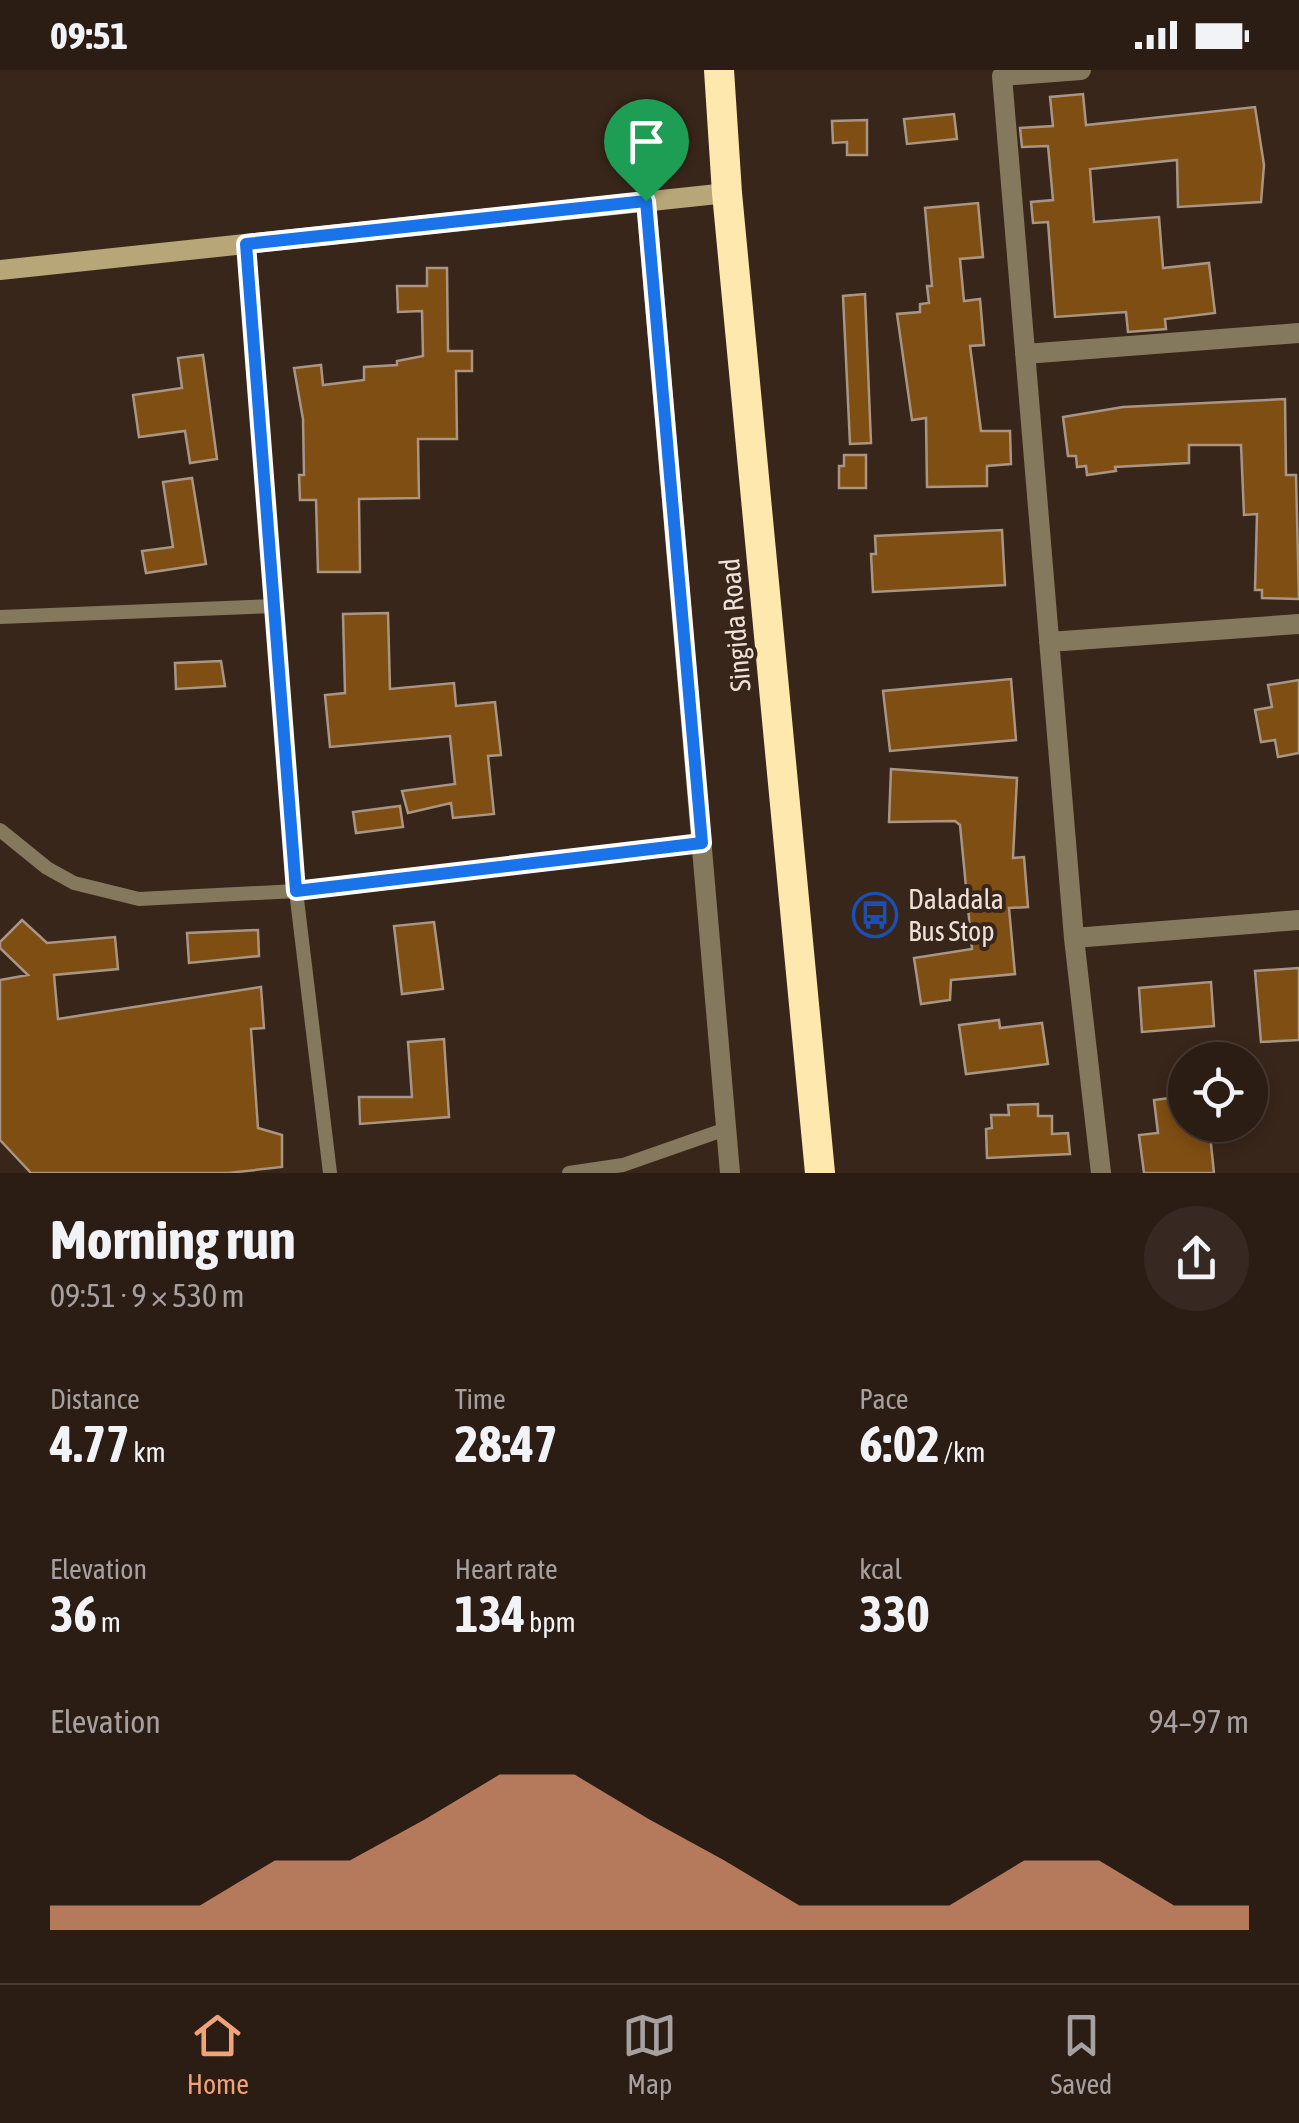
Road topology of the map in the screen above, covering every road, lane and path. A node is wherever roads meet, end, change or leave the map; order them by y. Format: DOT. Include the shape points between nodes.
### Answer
graph roads {
  1 [pos="719,70"];
  2 [pos="1082,70"];
  3 [pos="727,193"];
  4 [pos="646,201"];
  5 [pos="246,244"];
  6 [pos="0,270"];
  7 [pos="1299,333"];
  8 [pos="1025,354"];
  9 [pos="275,606"];
  10 [pos="0,617"];
  11 [pos="1299,624"];
  12 [pos="1050,642"];
  13 [pos="0,830"];
  14 [pos="702,843"];
  15 [pos="296,891"];
  16 [pos="1299,920"];
  17 [pos="1074,938"];
  18 [pos="726,1129"];
  19 [pos="330,1173"];
  20 [pos="568,1173"];
  21 [pos="730,1173"];
  22 [pos="820,1173"];
  23 [pos="1101,1173"];
  1 -- 3 [label="highway, Singida Road"];
  2 -- 8 [label="street" via="1002,76"];
  3 -- 4 [label="street"];
  3 -- 22 [label="highway, Singida Road"];
  4 -- 5 [label="street"];
  4 -- 14 [label="street"];
  5 -- 6 [label="street"];
  5 -- 9 [label="lane"];
  7 -- 8 [label="street"];
  8 -- 12 [label="street"];
  9 -- 10 [label="lane"];
  9 -- 15 [label="lane"];
  11 -- 12 [label="street"];
  12 -- 17 [label="street"];
  13 -- 15 [label="lane" via="47,868 106,893 139,898"];
  14 -- 15 [label="lane"];
  14 -- 18 [label="street"];
  15 -- 19 [label="lane"];
  16 -- 17 [label="street"];
  17 -- 23 [label="street"];
  18 -- 20 [label="lane" via="624,1165"];
  18 -- 21 [label="street"];
}
